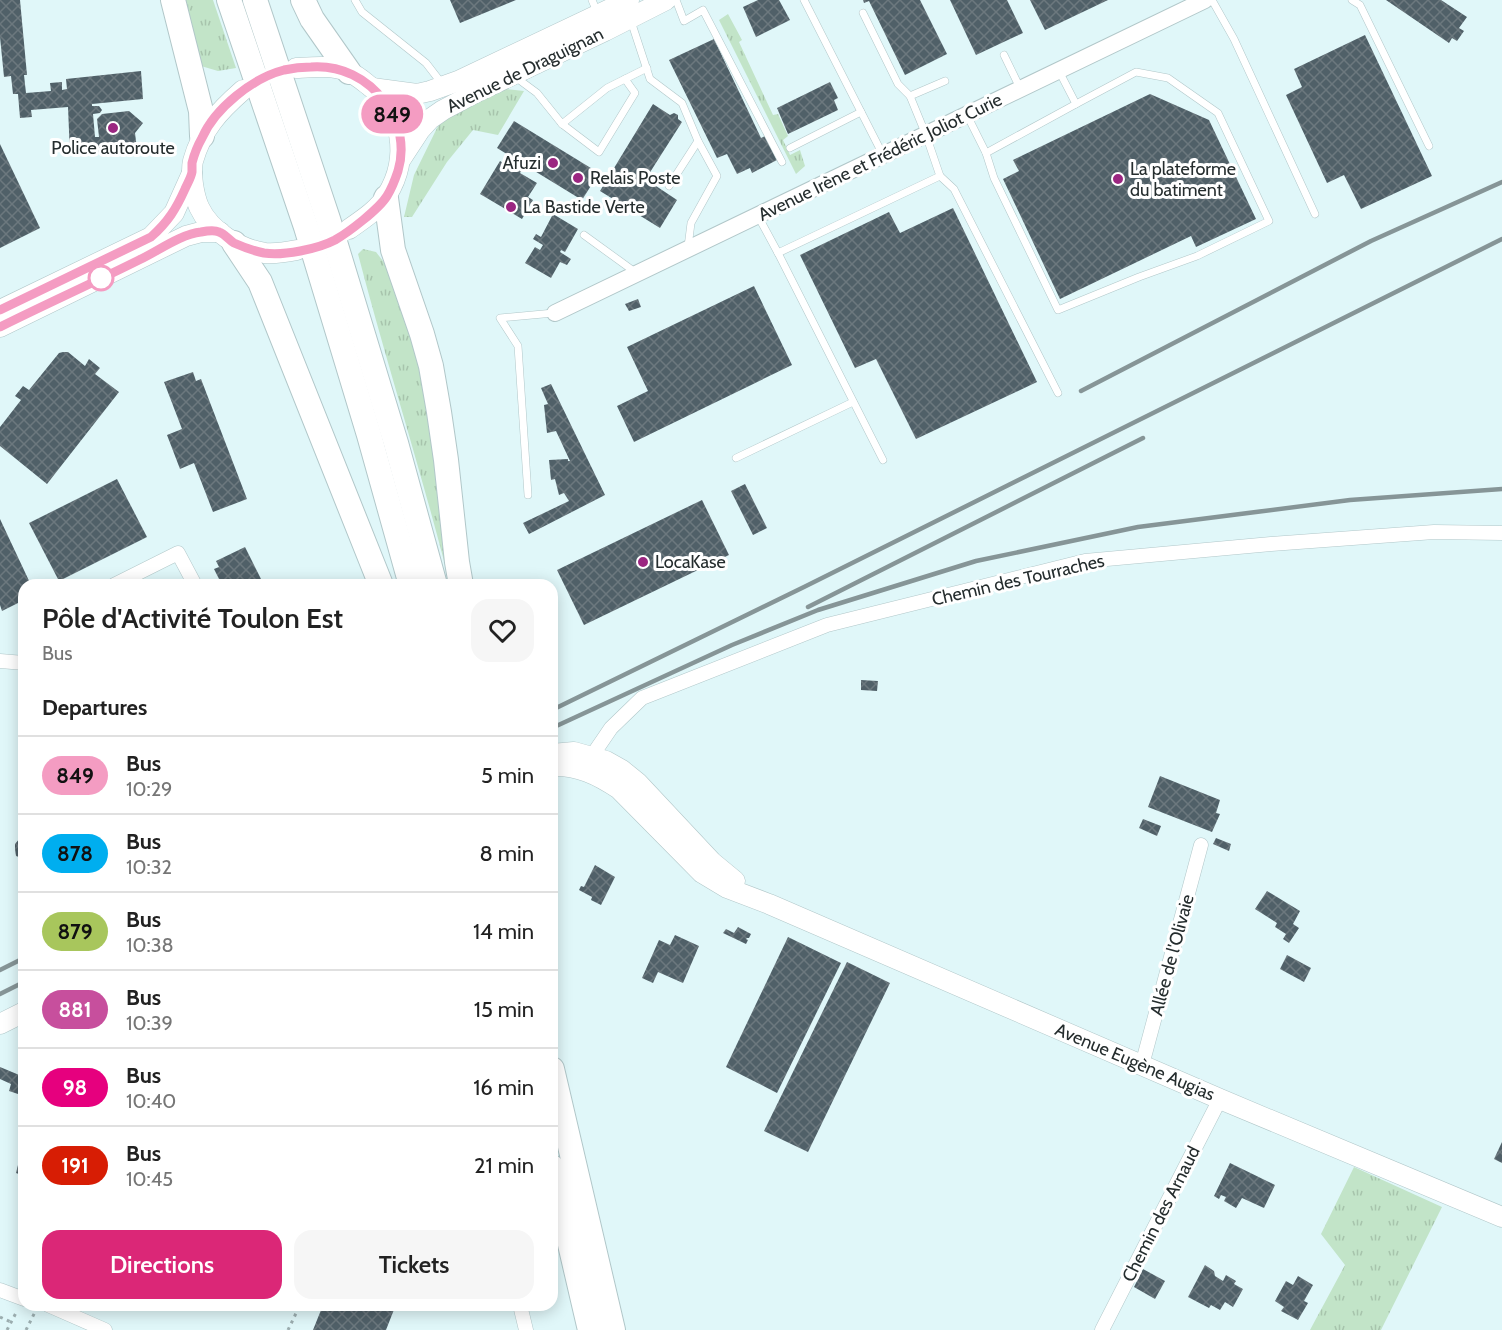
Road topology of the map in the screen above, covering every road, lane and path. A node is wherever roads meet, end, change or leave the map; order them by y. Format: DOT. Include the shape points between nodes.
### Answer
graph roads {
  1 [pos="173,0"];
  2 [pos="228,0"];
  3 [pos="255,0"];
  4 [pos="303,0"];
  5 [pos="355,0"];
  6 [pos="666,0"];
  7 [pos="676,0"];
  8 [pos="804,0"];
  9 [pos="1205,0"];
  10 [pos="1212,0"];
  11 [pos="1352,0"];
  12 [pos="627,7"];
  13 [pos="863,12"];
  14 [pos="598,15"];
  15 [pos="1004,55"];
  16 [pos="296,68"];
  17 [pos="647,68"];
  18 [pos="1059,71"];
  19 [pos="349,72"];
  20 [pos="512,75"];
  21 [pos="625,79"];
  22 [pos="945,81"];
  23 [pos="443,86"];
  24 [pos="372,88"];
  25 [pos="1021,89"];
  26 [pos="243,90"];
  27 [pos="910,96"];
  28 [pos="1076,104"];
  29 [pos="861,112"];
  30 [pos="967,116"];
  31 [pos="562,124"];
  32 [pos="926,135"];
  33 [pos="202,136"];
  34 [pos="698,141"];
  35 [pos="1429,146"];
  36 [pos="790,147"];
  37 [pos="986,153"];
  38 [pos="884,156"];
  39 [pos="401,159"];
  40 [pos="782,162"];
  41 [pos="192,173"];
  42 [pos="940,176"];
  43 [pos="669,186"];
  44 [pos="386,198"];
  45 [pos="1315,214"];
  46 [pos="758,216"];
  47 [pos="349,229"];
  48 [pos="584,235"];
  49 [pos="227,238"];
  50 [pos="688,249"];
  51 [pos="297,250"];
  52 [pos="778,253"];
  53 [pos="637,274"];
  54 [pos="0,310"];
  55 [pos="555,313"];
  56 [pos="0,327"];
  57 [pos="1058,393"];
  58 [pos="853,402"];
  59 [pos="736,458"];
  60 [pos="883,460"];
  61 [pos="528,495"];
  62 [pos="1502,533"];
  63 [pos="126,579"];
  64 [pos="192,579"];
  65 [pos="379,579"];
  66 [pos="409,579"];
  67 [pos="433,579"];
  68 [pos="460,579"];
  69 [pos="0,661"];
  70 [pos="18,662"];
  71 [pos="558,753"];
  72 [pos="590,763"];
  73 [pos="558,766"];
  74 [pos="1201,845"];
  75 [pos="18,1015"];
  76 [pos="0,1024"];
  77 [pos="1142,1065"];
  78 [pos="558,1095"];
  79 [pos="1220,1099"];
  80 [pos="558,1193"];
  81 [pos="1502,1217"];
  82 [pos="0,1290"];
  83 [pos="18,1297"];
  84 [pos="18,1310"];
  85 [pos="36,1311"];
  86 [pos="62,1311"];
  87 [pos="297,1311"];
  88 [pos="521,1311"];
  89 [pos="0,1317"];
  90 [pos="11,1322"];
  91 [pos="7,1330"];
  92 [pos="26,1330"];
  93 [pos="105,1330"];
  94 [pos="288,1330"];
  95 [pos="526,1330"];
  96 [pos="590,1330"];
  97 [pos="613,1330"];
  98 [pos="1102,1330"];
  1 -- 33 [label="highway" via="201,111"];
  2 -- 66 [label="highway" via="306,227"];
  3 -- 67 [label="highway" via="335,241"];
  4 -- 19 [label="highway"];
  5 -- 23 [label="lane" via="362,12 426,63"];
  6 -- 12 [label="main road, Avenue de Draguignan"];
  7 -- 40 [label="lane" via="684,21 704,10"];
  8 -- 29 [label="lane"];
  9 -- 18 [label="street, Avenue Irène et Frédéric Joliot Curie"];
  10 -- 45 [label="lane"];
  11 -- 35 [label="lane" via="1359,5"];
  12 -- 14 [label="main road, Avenue de Draguignan"];
  12 -- 17 [label="lane"];
  13 -- 27 [label="lane" via="898,84"];
  14 -- 20 [label="main road, Avenue de Draguignan"];
  14 -- 23 [label="main road, Avenue de Draguignan"];
  15 -- 25 [label="lane"];
  16 -- 19 [label="main road"];
  17 -- 21 [label="lane"];
  17 -- 34 [label="lane" via="650,79 682,103"];
  18 -- 25 [label="street, Avenue Irène et Frédéric Joliot Curie"];
  18 -- 28 [label="lane"];
  19 -- 24 [label="main road"];
  20 -- 31 [label="lane" via="537,93"];
  20 -- 39 [label="main road, Avenue de Draguignan" via="430,119"];
  21 -- 31 [label="lane" via="606,88"];
  21 -- 31 [label="lane" via="635,93 599,152"];
  22 -- 27 [label="lane"];
  23 -- 24 [label="main road, Avenue de Draguignan" via="417,94"];
  24 -- 39 [label="main road" via="386,103 399,130"];
  25 -- 30 [label="street, Avenue Irène et Frédéric Joliot Curie"];
  26 -- 33 [label="main road"];
  27 -- 32 [label="lane"];
  28 -- 37 [label="lane"];
  28 -- 37 [label="lane" via="1136,72 1168,78 1218,113 1269,221 1197,256 1058,310 994,178"];
  29 -- 36 [label="lane"];
  29 -- 38 [label="lane"];
  30 -- 32 [label="street, Avenue Irène et Frédéric Joliot Curie"];
  30 -- 37 [label="lane"];
  32 -- 38 [label="street, Avenue Irène et Frédéric Joliot Curie"];
  32 -- 42 [label="lane"];
  33 -- 41 [label="main road"];
  34 -- 43 [label="lane"];
  34 -- 50 [label="lane" via="717,176 691,223"];
  38 -- 46 [label="street, Avenue Irène et Frédéric Joliot Curie"];
  39 -- 44 [label="main road"];
  41 -- 49 [label="main road" via="199,207"];
  41 -- 54 [label="main road" via="174,213 151,237"];
  42 -- 52 [label="lane"];
  42 -- 57 [label="lane" via="954,189"];
  44 -- 47 [label="main road"];
  44 -- 68 [label="highway" via="393,250 431,366"];
  46 -- 50 [label="street, Avenue Irène et Frédéric Joliot Curie"];
  46 -- 52 [label="lane"];
  48 -- 53 [label="lane"];
  49 -- 51 [label="main road" via="264,253"];
  49 -- 56 [label="main road" via="201,232 186,237"];
  49 -- 65 [label="highway" via="260,282"];
  50 -- 53 [label="street, Avenue Irène et Frédéric Joliot Curie"];
  52 -- 58 [label="lane"];
  53 -- 55 [label="street, Avenue Irène et Frédéric Joliot Curie"];
  55 -- 61 [label="lane" via="500,318 518,346"];
  58 -- 59 [label="lane"];
  58 -- 60 [label="lane"];
  62 -- 72 [label="street, Chemin des Tourraches" via="1434,532 1096,560 827,625 642,698 611,728"];
  63 -- 64 [label="street" via="178,553"];
  69 -- 70 [label="street"];
  71 -- 72 [label="main road, Avenue Eugène Augias" via="574,752"];
  72 -- 73 [label="main road, Avenue Eugène Augias"];
  72 -- 77 [label="main road, Avenue Eugène Augias" via="606,761 622,770 712,862 769,904"];
  74 -- 77 [label="street, Allée de l'Olivaie"];
  75 -- 76 [label="main road"];
  77 -- 79 [label="main road, Avenue Eugène Augias"];
  78 -- 97 [label="highway"];
  79 -- 81 [label="main road, Avenue Eugène Augias"];
  79 -- 98 [label="street, Chemin des Arnaud"];
  80 -- 96 [label="highway"];
  82 -- 83 [label="street"];
  84 -- 90 [label="path"];
  85 -- 92 [label="path"];
  86 -- 93 [label="street"];
  87 -- 94 [label="path"];
  88 -- 95 [label="street"];
  89 -- 90 [label="path"];
  90 -- 91 [label="path"];
}
